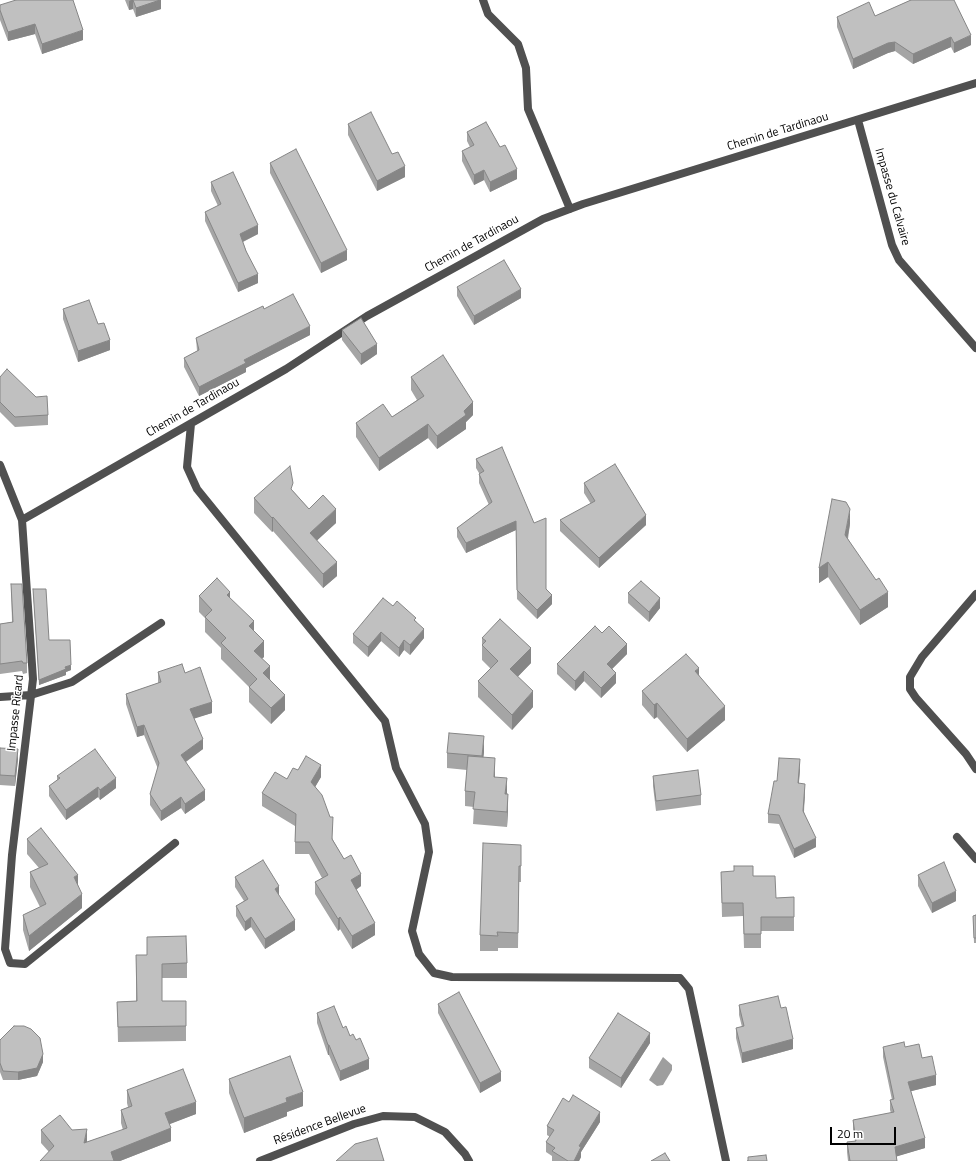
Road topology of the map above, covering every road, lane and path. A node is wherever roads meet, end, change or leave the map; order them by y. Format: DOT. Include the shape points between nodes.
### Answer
graph roads {
  1 [pos="483,0"];
  2 [pos="976,83"];
  3 [pos="858,120"];
  4 [pos="570,209"];
  5 [pos="976,348"];
  6 [pos="191,424"];
  7 [pos="0,465"];
  8 [pos="22,520"];
  9 [pos="976,594"];
  10 [pos="161,623"];
  11 [pos="31,696"];
  12 [pos="0,697"];
  13 [pos="976,769"];
  14 [pos="957,837"];
  15 [pos="175,843"];
  16 [pos="976,859"];
  17 [pos="260,1161"];
  18 [pos="469,1161"];
  19 [pos="726,1161"];
  1 -- 4 [label="street" via="488,14 518,44 526,68 528,109"];
  2 -- 3 [label="street, Chemin de Tardinaou"];
  3 -- 4 [label="street, Chemin de Tardinaou"];
  3 -- 5 [label="street, Impasse du Calvaire" via="892,245 899,260"];
  4 -- 6 [label="street, Chemin de Tardinaou" via="543,219 387,304 286,369"];
  6 -- 8 [label="street, Chemin de Tardinaou"];
  6 -- 19 [label="street" via="188,467 197,489 385,722 396,768 425,824 429,852 412,931 419,954 434,973 452,977 680,978 689,990"];
  7 -- 8 [label="street, Impasse Ricard"];
  8 -- 11 [label="street, Impasse Ricard" via="33,679"];
  9 -- 13 [label="street" via="922,657 910,677 910,689 916,698 966,754"];
  10 -- 11 [label="street" via="72,682"];
  11 -- 12 [label="street"];
  11 -- 15 [label="street, Impasse Ricard" via="12,855 5,949 10,963 26,964"];
  14 -- 16 [label="street"];
  17 -- 18 [label="street, Résidence Bellevue" via="354,1124 383,1116 415,1117 444,1132"];
}
